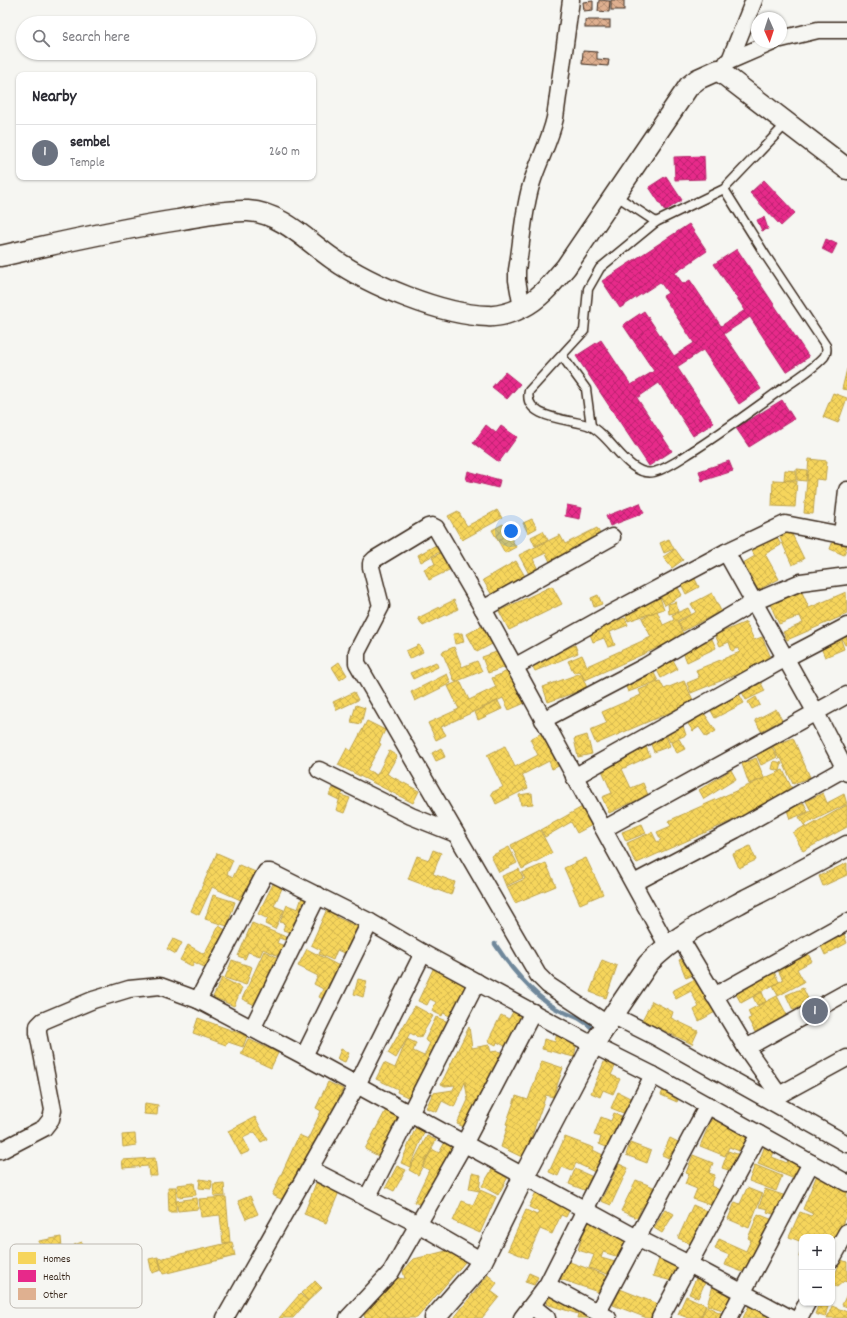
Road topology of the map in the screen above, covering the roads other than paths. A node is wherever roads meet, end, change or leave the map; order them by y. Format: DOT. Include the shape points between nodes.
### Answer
graph roads {
  1 [pos="571,0"];
  2 [pos="754,0"];
  3 [pos="847,30"];
  4 [pos="787,38"];
  5 [pos="760,48"];
  6 [pos="724,65"];
  7 [pos="788,122"];
  8 [pos="847,169"];
  9 [pos="724,189"];
  10 [pos="615,195"];
  11 [pos="656,222"];
  12 [pos="0,256"];
  13 [pos="522,308"];
  14 [pos="562,356"];
  15 [pos="591,426"];
  16 [pos="847,490"];
  17 [pos="844,535"];
  18 [pos="612,538"];
  19 [pos="726,552"];
  20 [pos="847,576"];
  21 [pos="754,602"];
  22 [pos="483,609"];
  23 [pos="847,626"];
  24 [pos="786,658"];
  25 [pos="514,667"];
  26 [pos="847,695"];
  27 [pos="815,711"];
  28 [pos="543,720"];
  29 [pos="846,769"];
  30 [pos="319,770"];
  31 [pos="574,777"];
  32 [pos="604,829"];
  33 [pos="456,834"];
  34 [pos="847,846"];
  35 [pos="634,883"];
  36 [pos="318,895"];
  37 [pos="370,922"];
  38 [pos="847,922"];
  39 [pos="674,942"];
  40 [pos="423,953"];
  41 [pos="477,982"];
  42 [pos="847,992"];
  43 [pos="714,996"];
  44 [pos="198,1000"];
  45 [pos="533,1012"];
  46 [pos="609,1020"];
  47 [pos="252,1029"];
  48 [pos="593,1045"];
  49 [pos="746,1048"];
  50 [pos="304,1056"];
  51 [pos="847,1058"];
  52 [pos="653,1075"];
  53 [pos="357,1085"];
  54 [pos="775,1098"];
  55 [pos="708,1105"];
  56 [pos="411,1114"];
  57 [pos="759,1134"];
  58 [pos="843,1137"];
  59 [pos="464,1144"];
  60 [pos="0,1151"];
  61 [pos="811,1162"];
  62 [pos="310,1169"];
  63 [pos="524,1176"];
  64 [pos="847,1182"];
  65 [pos="367,1198"];
  66 [pos="584,1209"];
  67 [pos="418,1224"];
  68 [pos="847,1232"];
  69 [pos="637,1238"];
  70 [pos="835,1254"];
  71 [pos="482,1261"];
  72 [pos="689,1264"];
  73 [pos="546,1285"];
  74 [pos="743,1293"];
  75 [pos="532,1306"];
  76 [pos="805,1306"];
  77 [pos="603,1316"];
  78 [pos="226,1318"];
  79 [pos="348,1318"];
  80 [pos="435,1318"];
  81 [pos="522,1318"];
  82 [pos="547,1318"];
  83 [pos="660,1318"];
  84 [pos="729,1318"];
  85 [pos="790,1318"];
  86 [pos="799,1318"];
  1 -- 13 [label="street" via="555,118 551,136 532,182 517,270"];
  2 -- 6 [label="street"];
  3 -- 4 [label="street" via="818,30"];
  5 -- 6 [label="street"];
  6 -- 7 [label="street"];
  6 -- 10 [label="street" via="698,78 689,86"];
  7 -- 8 [label="street"];
  7 -- 9 [label="lane"];
  9 -- 11 [label="lane"];
  9 -- 15 [label="lane" via="826,346 825,356 726,429 673,464 654,472 641,471 632,466"];
  10 -- 11 [label="lane"];
  10 -- 13 [label="street" via="556,279 536,299"];
  11 -- 14 [label="lane" via="600,268 592,278 588,289 584,331"];
  12 -- 13 [label="street" via="142,225 248,211 274,218 357,274 396,292 460,312 488,316"];
  14 -- 15 [label="lane" via="586,389"];
  14 -- 15 [label="lane" via="529,391 527,397 538,411 559,420"];
  16 -- 17 [label="street"];
  17 -- 19 [label="street" via="785,524"];
  18 -- 22 [label="street"];
  19 -- 21 [label="street"];
  19 -- 25 [label="street"];
  20 -- 21 [label="street" via="801,582"];
  21 -- 24 [label="street"];
  21 -- 28 [label="street" via="646,666"];
  22 -- 25 [label="street"];
  22 -- 33 [label="street" via="436,528 432,526 396,545 371,563 381,606 357,652 358,663"];
  23 -- 24 [label="street"];
  24 -- 27 [label="street"];
  24 -- 31 [label="street"];
  25 -- 28 [label="street"];
  26 -- 27 [label="street"];
  27 -- 29 [label="street"];
  27 -- 32 [label="street"];
  28 -- 31 [label="street"];
  29 -- 35 [label="street"];
  30 -- 33 [label="street" via="411,816"];
  31 -- 32 [label="street"];
  32 -- 35 [label="street"];
  33 -- 46 [label="street" via="538,975 548,985"];
  34 -- 39 [label="street" via="721,913"];
  35 -- 39 [label="street"];
  36 -- 37 [label="street"];
  36 -- 44 [label="street" via="266,872"];
  36 -- 47 [label="street"];
  37 -- 40 [label="street"];
  37 -- 50 [label="street"];
  38 -- 43 [label="street"];
  39 -- 43 [label="street"];
  39 -- 46 [label="street" via="648,964"];
  40 -- 41 [label="street"];
  40 -- 53 [label="street"];
  41 -- 45 [label="street"];
  41 -- 56 [label="street"];
  42 -- 49 [label="street"];
  43 -- 49 [label="street"];
  44 -- 47 [label="street"];
  44 -- 60 [label="street" via="160,986 129,989 93,1000 43,1021 38,1026 38,1033 53,1110 51,1119 44,1128"];
  45 -- 48 [label="street"];
  45 -- 59 [label="street"];
  46 -- 48 [label="street"];
  46 -- 54 [label="street" via="654,1036"];
  47 -- 50 [label="street"];
  48 -- 52 [label="street"];
  48 -- 63 [label="street"];
  49 -- 54 [label="street"];
  50 -- 53 [label="street"];
  51 -- 54 [label="street"];
  52 -- 55 [label="street"];
  52 -- 66 [label="street"];
  53 -- 56 [label="street"];
  53 -- 62 [label="street"];
  54 -- 58 [label="street"];
  55 -- 57 [label="street"];
  55 -- 69 [label="street"];
  56 -- 59 [label="street"];
  56 -- 65 [label="street"];
  57 -- 61 [label="street"];
  57 -- 72 [label="street"];
  59 -- 63 [label="street"];
  59 -- 67 [label="street"];
  61 -- 64 [label="street"];
  61 -- 74 [label="street"];
  62 -- 65 [label="street"];
  62 -- 78 [label="street"];
  63 -- 66 [label="street"];
  63 -- 71 [label="street"];
  65 -- 67 [label="street"];
  66 -- 69 [label="street"];
  66 -- 73 [label="street"];
  67 -- 71 [label="street"];
  67 -- 79 [label="street" via="386,1278"];
  68 -- 70 [label="street"];
  69 -- 72 [label="street"];
  69 -- 77 [label="street"];
  71 -- 80 [label="street"];
  72 -- 74 [label="street"];
  72 -- 83 [label="street"];
  73 -- 75 [label="street"];
  73 -- 77 [label="street"];
  74 -- 84 [label="street"];
  74 -- 85 [label="street"];
  75 -- 81 [label="street"];
  75 -- 82 [label="street"];
  76 -- 86 [label="street"];
}
